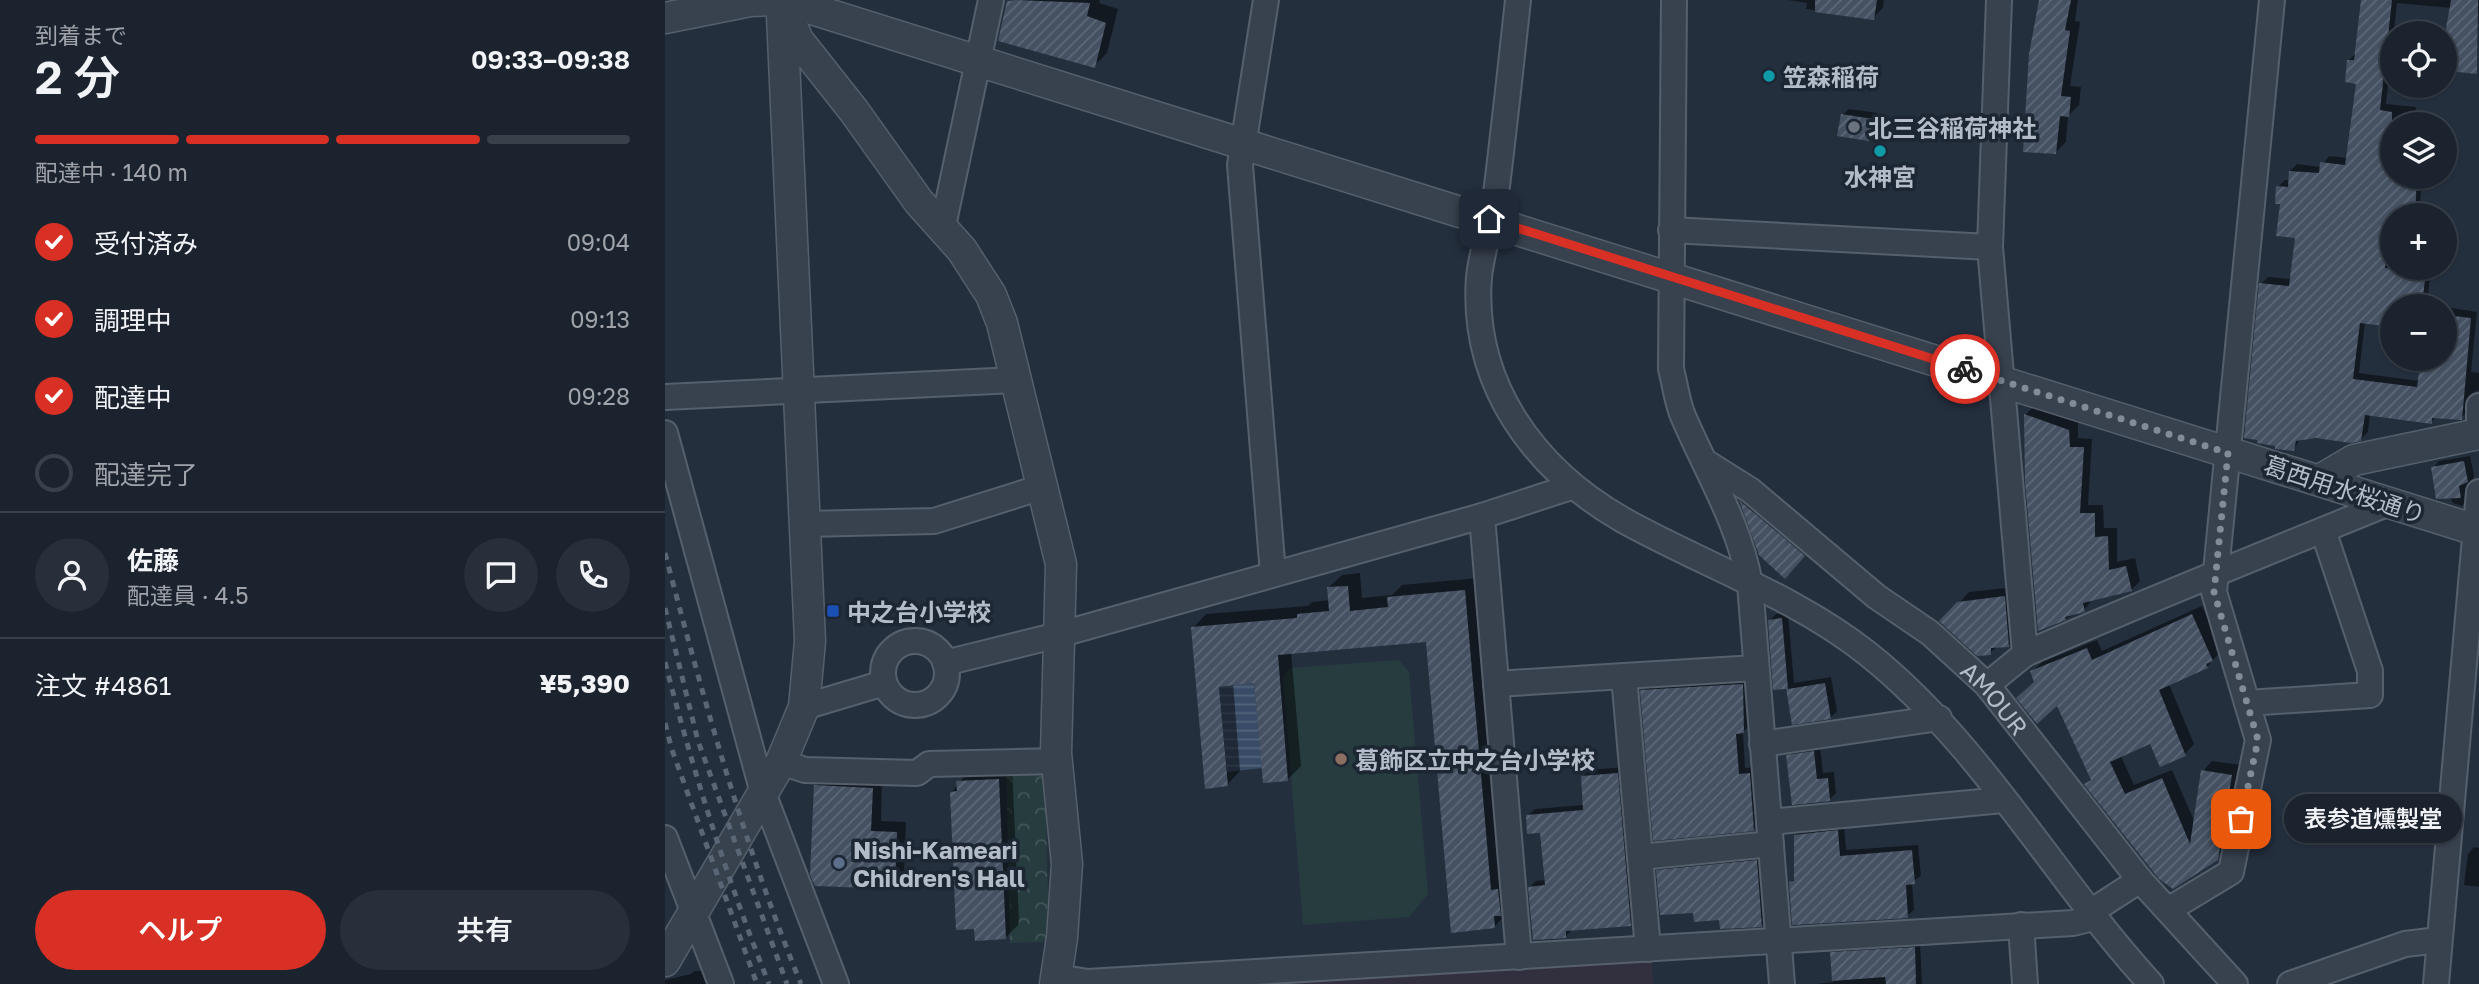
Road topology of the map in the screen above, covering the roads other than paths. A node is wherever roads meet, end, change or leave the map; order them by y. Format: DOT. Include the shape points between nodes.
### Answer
graph roads {
  1 [pos="772,0"];
  2 [pos="782,0"];
  3 [pos="991,0"];
  4 [pos="1266,0"];
  5 [pos="1518,0"];
  6 [pos="1674,0"];
  7 [pos="1999,0"];
  8 [pos="2272,0"];
  9 [pos="665,18"];
  10 [pos="978,60"];
  11 [pos="1243,142"];
  12 [pos="1489,219"];
  13 [pos="943,226"];
  14 [pos="1671,230"];
  15 [pos="1990,247"];
  16 [pos="1670,276"];
  17 [pos="1015,380"];
  18 [pos="2001,381"];
  19 [pos="800,390"];
  20 [pos="665,397"];
  21 [pos="2479,406"];
  22 [pos="2479,426"];
  23 [pos="665,433"];
  24 [pos="2479,434"];
  25 [pos="2228,453"];
  26 [pos="1707,463"];
  27 [pos="2320,480"];
  28 [pos="1042,487"];
  29 [pos="1571,487"];
  30 [pos="2479,492"];
  31 [pos="2389,503"];
  32 [pos="1482,516"];
  33 [pos="806,524"];
  34 [pos="2323,530"];
  35 [pos="2477,531"];
  36 [pos="1273,574"];
  37 [pos="2215,575"];
  38 [pos="1750,584"];
  39 [pos="1058,635"];
  40 [pos="2025,654"];
  41 [pos="945,663"];
  42 [pos="1756,668"];
  43 [pos="1624,676"];
  44 [pos="884,683"];
  45 [pos="1496,684"];
  46 [pos="1987,685"];
  47 [pos="2247,703"];
  48 [pos="804,707"];
  49 [pos="1939,718"];
  50 [pos="1762,744"];
  51 [pos="781,761"];
  52 [pos="1057,761"];
  53 [pos="763,793"];
  54 [pos="2003,800"];
  55 [pos="1770,833"];
  56 [pos="665,838"];
  57 [pos="1640,857"];
  58 [pos="2140,880"];
  59 [pos="2168,910"];
  60 [pos="693,912"];
  61 [pos="2091,916"];
  62 [pos="2021,925"];
  63 [pos="2439,940"];
  64 [pos="1778,941"];
  65 [pos="1648,949"];
  66 [pos="1519,957"];
  67 [pos="665,961"];
  68 [pos="1056,980"];
  69 [pos="2150,983"];
  70 [pos="722,984"];
  71 [pos="836,984"];
  72 [pos="1783,984"];
  73 [pos="2025,984"];
  74 [pos="2235,984"];
  75 [pos="2290,984"];
  76 [pos="2436,984"];
  1 -- 9 [label="street"];
  2 -- 10 [label="street, 葛西用水桜通り"];
  2 -- 13 [label="street" via="797,40 919,202"];
  2 -- 19 [label="street"];
  3 -- 10 [label="street"];
  4 -- 11 [label="street"];
  5 -- 12 [label="street"];
  6 -- 14 [label="street"];
  7 -- 15 [label="street"];
  8 -- 25 [label="street"];
  10 -- 11 [label="street, 葛西用水桜通り"];
  10 -- 13 [label="street"];
  11 -- 12 [label="street, 葛西用水桜通り"];
  11 -- 36 [label="street" via="1240,165"];
  12 -- 16 [label="street, 葛西用水桜通り"];
  12 -- 29 [label="street" via="1479,278 1486,353 1513,420"];
  13 -- 17 [label="street" via="991,295"];
  14 -- 15 [label="street"];
  14 -- 16 [label="street"];
  15 -- 18 [label="street"];
  16 -- 18 [label="street, 葛西用水桜通り"];
  16 -- 26 [label="street" via="1671,369 1682,414"];
  17 -- 19 [label="street"];
  17 -- 28 [label="street"];
  18 -- 25 [label="street, 葛西用水桜通り"];
  18 -- 40 [label="street"];
  19 -- 20 [label="street"];
  19 -- 33 [label="street"];
  21 -- 22 [label="street"];
  23 -- 53 [label="street"];
  24 -- 27 [label="street" via="2354,460"];
  25 -- 27 [label="street, 葛西用水桜通り"];
  25 -- 37 [label="street"];
  26 -- 38 [label="street" via="1744,552"];
  26 -- 46 [label="street, AMOUR" via="1750,490 1877,597 1930,633"];
  27 -- 31 [label="street, 葛西用水桜通り"];
  28 -- 33 [label="street" via="934,521"];
  28 -- 39 [label="street" via="1061,564"];
  29 -- 32 [label="street"];
  29 -- 38 [label="street" via="1622,519"];
  30 -- 35 [label="street"];
  31 -- 34 [label="street"];
  31 -- 35 [label="street, 葛西用水桜通り"];
  32 -- 36 [label="street"];
  32 -- 45 [label="street"];
  33 -- 48 [label="street" via="810,641"];
  34 -- 37 [label="street"];
  34 -- 47 [label="street" via="2370,671 2370,695"];
  35 -- 63 [label="street"];
  36 -- 39 [label="street"];
  37 -- 40 [label="street" via="2148,599"];
  37 -- 47 [label="street" via="2214,592"];
  38 -- 42 [label="street"];
  38 -- 49 [label="street" via="1837,630"];
  39 -- 41 [label="street"];
  39 -- 52 [label="street"];
  40 -- 46 [label="street"];
  41 -- 44 [label="street" via="932,646 910,641 899,645 885,661"];
  41 -- 44 [label="street" via="946,683 925,704 896,700"];
  42 -- 43 [label="street"];
  42 -- 50 [label="street"];
  43 -- 45 [label="street"];
  43 -- 57 [label="street"];
  44 -- 48 [label="street"];
  45 -- 66 [label="street"];
  46 -- 58 [label="street, AMOUR"];
  47 -- 59 [label="street" via="2258,740 2231,872"];
  48 -- 51 [label="street"];
  49 -- 50 [label="street"];
  49 -- 54 [label="street"];
  50 -- 55 [label="street"];
  51 -- 52 [label="street" via="804,770 917,773 929,764"];
  51 -- 53 [label="street"];
  52 -- 68 [label="street" via="1067,864"];
  53 -- 60 [label="street"];
  53 -- 71 [label="street"];
  54 -- 55 [label="street"];
  54 -- 61 [label="street"];
  55 -- 57 [label="street"];
  55 -- 64 [label="street"];
  56 -- 60 [label="street"];
  57 -- 65 [label="street"];
  58 -- 59 [label="street, AMOUR"];
  58 -- 61 [label="street"];
  59 -- 74 [label="street, AMOUR"];
  60 -- 67 [label="street"];
  60 -- 70 [label="street"];
  61 -- 62 [label="street"];
  61 -- 69 [label="street"];
  62 -- 64 [label="street"];
  62 -- 73 [label="street"];
  63 -- 75 [label="street" via="2405,944"];
  63 -- 76 [label="street"];
  64 -- 65 [label="street"];
  64 -- 72 [label="street"];
  65 -- 66 [label="street"];
  66 -- 68 [label="street" via="1088,982"];
}
